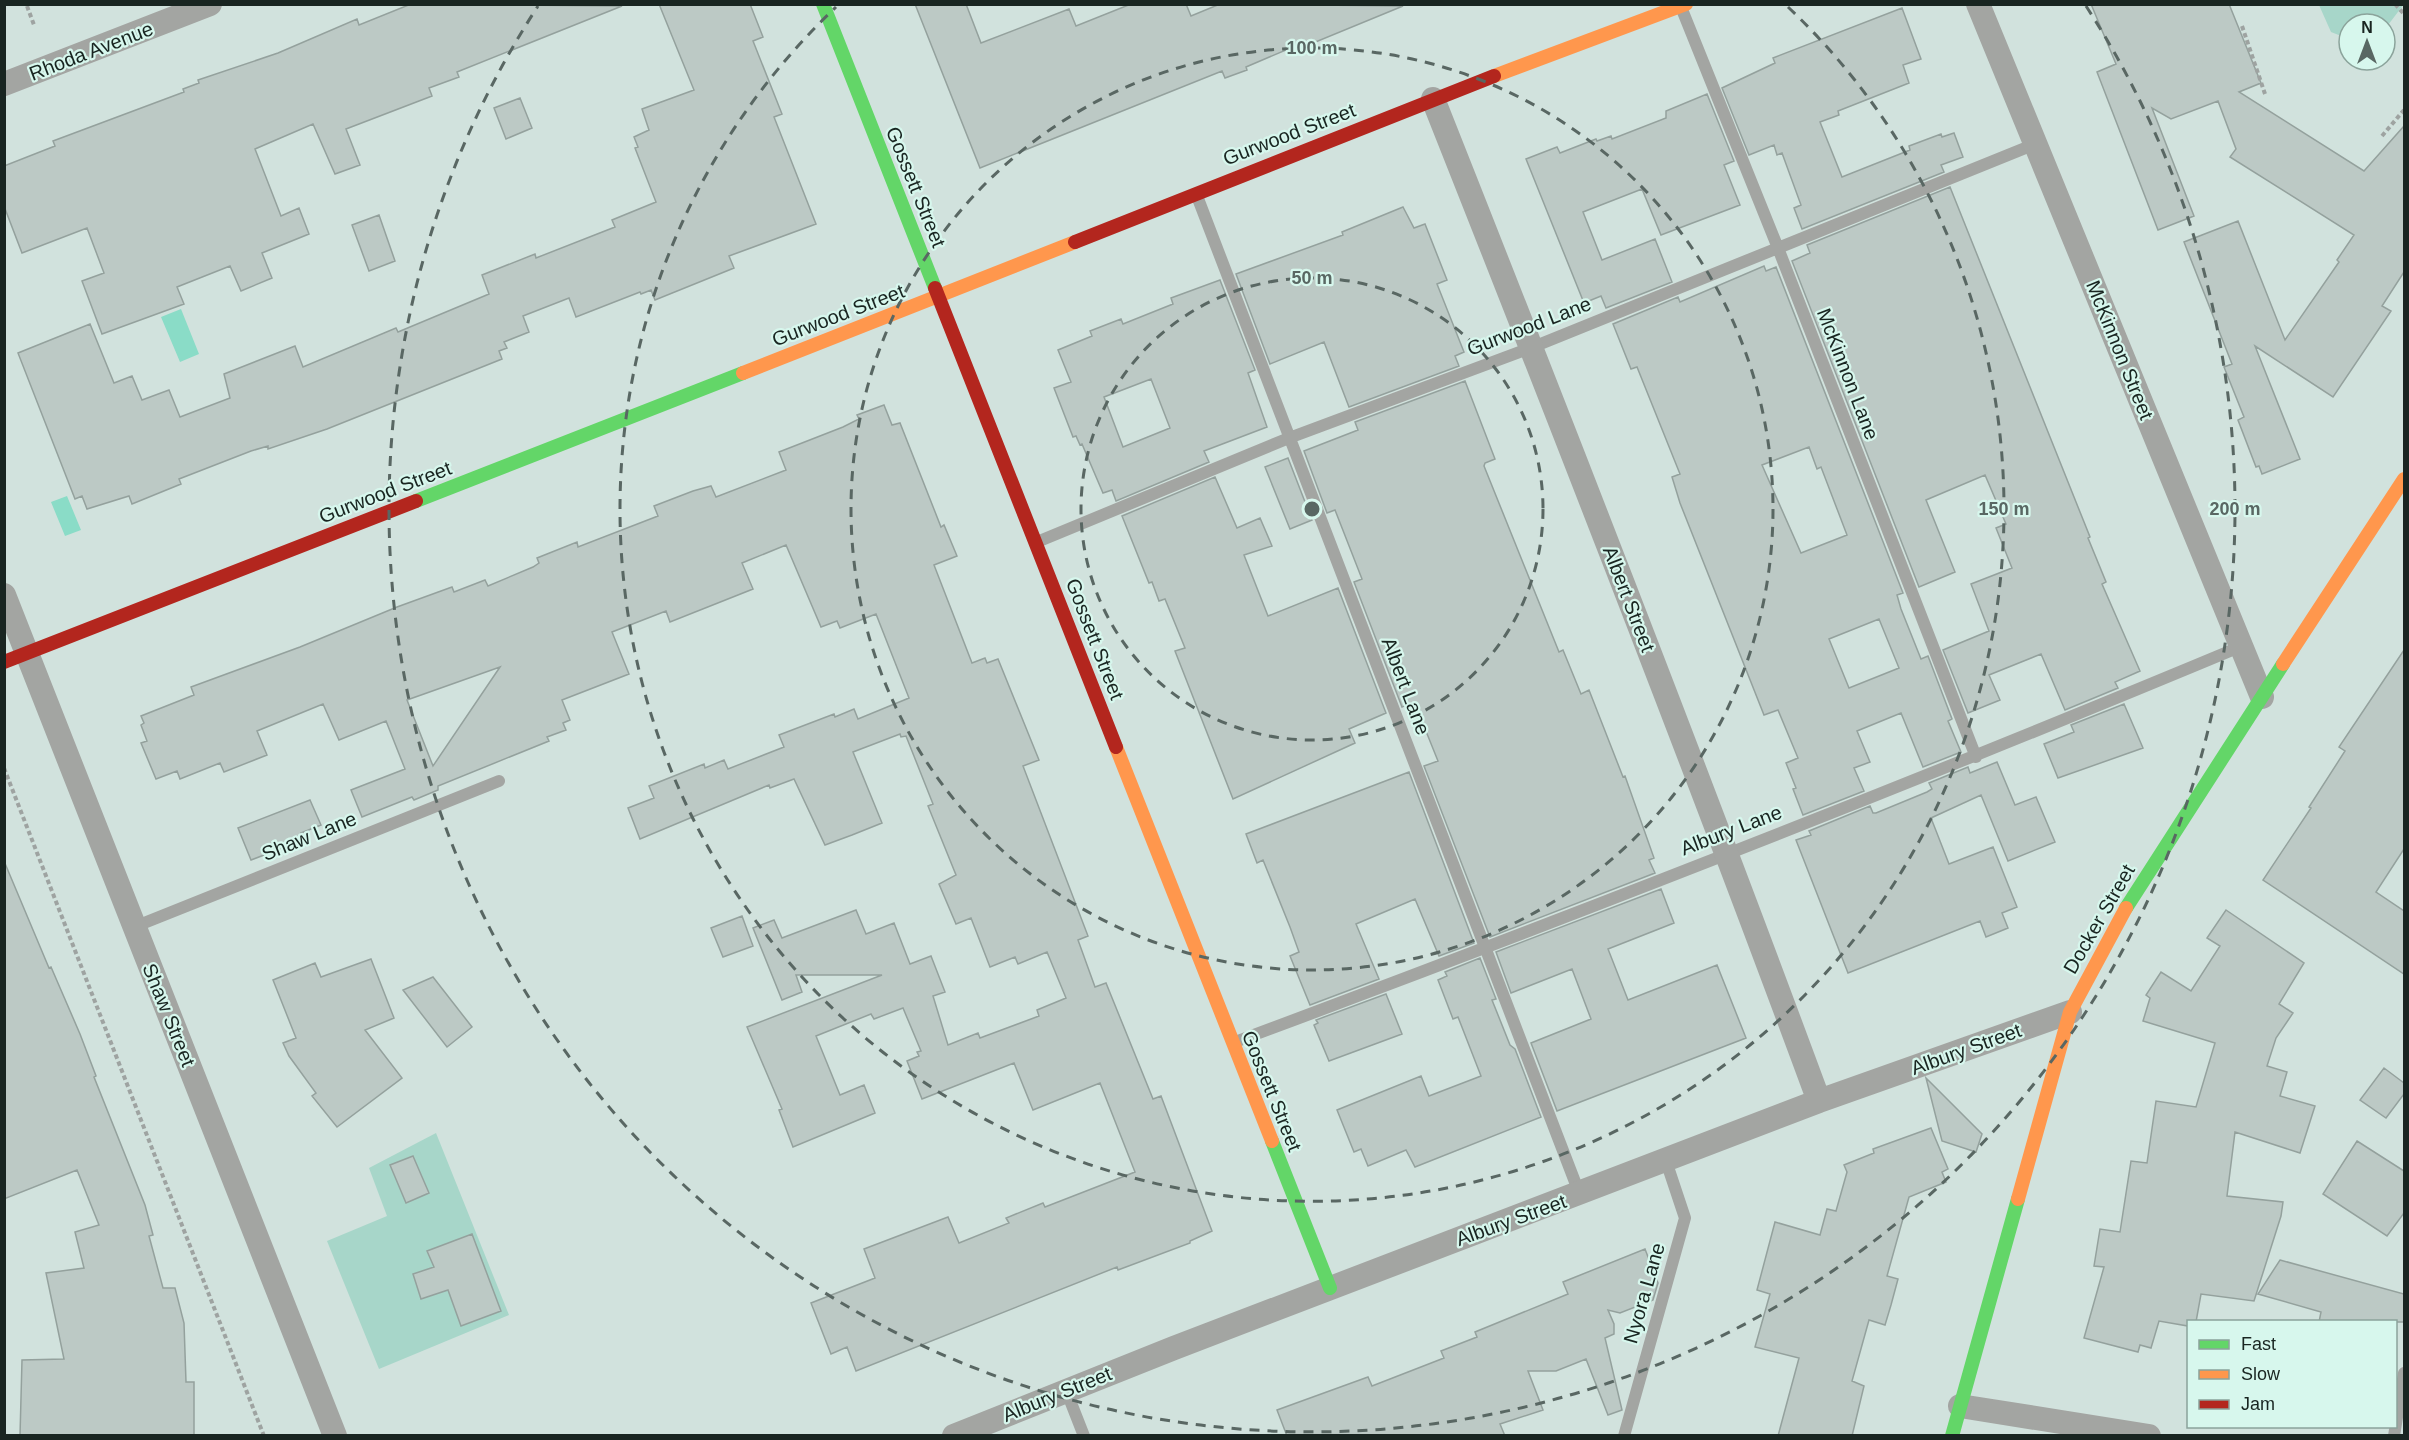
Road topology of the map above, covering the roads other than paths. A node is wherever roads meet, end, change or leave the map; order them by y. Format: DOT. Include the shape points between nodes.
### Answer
graph roads {
  1 [pos="210,4"];
  2 [pos="823,4"];
  3 [pos="1978,4"];
  4 [pos="1683,6"];
  5 [pos="4,84"];
  6 [pos="1433,99"];
  7 [pos="2035,144"];
  8 [pos="1196,192"];
  9 [pos="1778,248"];
  10 [pos="938,297"];
  11 [pos="1533,347"];
  12 [pos="1289,438"];
  13 [pos="2404,479"];
  14 [pos="1037,542"];
  15 [pos="4,595"];
  16 [pos="2242,646"];
  17 [pos="16,658"];
  18 [pos="2262,697"];
  19 [pos="1976,757"];
  20 [pos="499,782"];
  21 [pos="1727,853"];
  22 [pos="134,927"];
  23 [pos="1486,948"];
  24 [pos="2070,1012"];
  25 [pos="1232,1043"];
  26 [pos="1819,1101"];
  27 [pos="1666,1161"];
  28 [pos="1580,1194"];
  29 [pos="1330,1288"];
  30 [pos="2404,1373"];
  31 [pos="1066,1389"];
  32 [pos="1960,1406"];
  33 [pos="2397,1417"];
  34 [pos="335,1436"];
  35 [pos="954,1436"];
  36 [pos="1084,1436"];
  37 [pos="1624,1436"];
  38 [pos="1952,1436"];
  39 [pos="2149,1436"];
  1 -- 5 [label="street, Rhoda Avenue"];
  2 -- 10 [label="street, Gossett Street"];
  3 -- 7 [label="street, McKinnon Street"];
  4 -- 6 [label="street, Gurwood Street"];
  4 -- 9 [label="lane, McKinnon Lane"];
  6 -- 8 [label="street, Gurwood Street"];
  6 -- 11 [label="street, Albert Street"];
  7 -- 9 [label="lane, Gurwood Lane"];
  7 -- 16 [label="street, McKinnon Street"];
  8 -- 10 [label="street, Gurwood Street"];
  8 -- 12 [label="lane, Albert Lane"];
  9 -- 11 [label="lane, Gurwood Lane"];
  9 -- 19 [label="lane, McKinnon Lane"];
  10 -- 14 [label="street, Gossett Street"];
  10 -- 17 [label="street, Gurwood Street"];
  11 -- 12 [label="lane, Gurwood Lane"];
  11 -- 21 [label="street, Albert Street"];
  12 -- 14 [label="lane, Gurwood Lane"];
  12 -- 23 [label="lane, Albert Lane"];
  13 -- 18 [label="street, Docker Street"];
  14 -- 25 [label="street, Gossett Street"];
  15 -- 17 [label="street, Shaw Street"];
  16 -- 18 [label="street, McKinnon Street"];
  16 -- 19 [label="lane, Albury Lane"];
  17 -- 22 [label="street, Shaw Street"];
  18 -- 24 [label="street, Docker Street" via="2113,928"];
  19 -- 21 [label="lane, Albury Lane"];
  20 -- 22 [label="lane, Shaw Lane"];
  21 -- 23 [label="lane, Albury Lane"];
  21 -- 26 [label="street, Albert Street"];
  22 -- 34 [label="street, Shaw Street"];
  23 -- 25 [label="lane, Albury Lane"];
  23 -- 28 [label="lane, Albert Lane"];
  24 -- 26 [label="street, Albury Street"];
  24 -- 32 [label="street, Docker Street"];
  25 -- 29 [label="street, Gossett Street"];
  26 -- 27 [label="street, Albury Street"];
  27 -- 28 [label="street, Albury Street"];
  27 -- 37 [label="lane, Nyora Lane" via="1685,1218"];
  28 -- 29 [label="street, Albury Street"];
  29 -- 31 [label="street, Albury Street"];
  30 -- 33 [label="lane"];
  31 -- 35 [label="street, Albury Street"];
  31 -- 36 [label="lane"];
  32 -- 38 [label="street, Docker Street"];
  32 -- 39 [label="street"];
}
